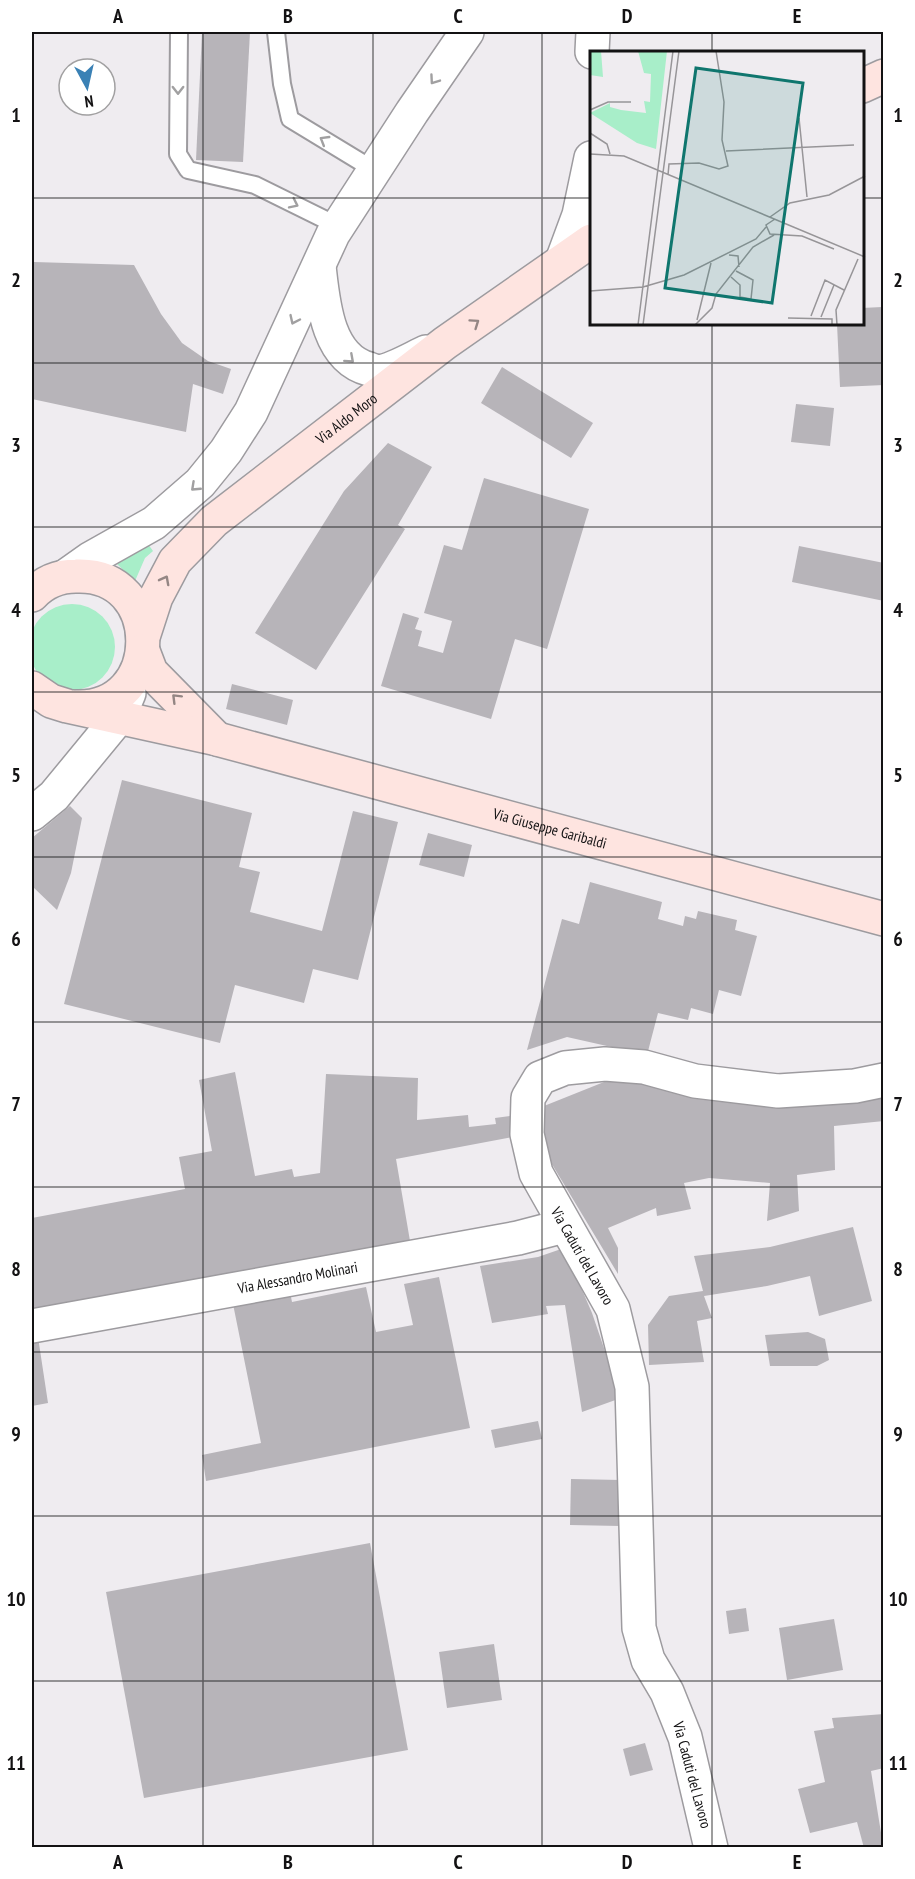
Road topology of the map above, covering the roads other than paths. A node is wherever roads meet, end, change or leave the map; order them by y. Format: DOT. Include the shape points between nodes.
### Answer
graph roads {
  1 [pos="179,32"];
  2 [pos="276,32"];
  3 [pos="467,32"];
  4 [pos="592,32"];
  5 [pos="592,51"];
  6 [pos="884,76"];
  7 [pos="864,85"];
  8 [pos="590,163"];
  9 [pos="374,170"];
  10 [pos="338,226"];
  11 [pos="590,242"];
  12 [pos="562,261"];
  13 [pos="319,266"];
  14 [pos="445,344"];
  15 [pos="43,585"];
  16 [pos="142,651"];
  17 [pos="54,700"];
  18 [pos="119,717"];
  19 [pos="217,739"];
  20 [pos="91,752"];
  21 [pos="32,814"];
  22 [pos="884,919"];
  23 [pos="884,1080"];
  24 [pos="564,1226"];
  25 [pos="32,1326"];
  26 [pos="711,1848"];
  1 -- 10 [label="lane, one-way" via="178,154 188,170 255,185"];
  9 -- 2 [label="lane, one-way" via="290,119"];
  3 -- 9 [label="street, one-way"];
  4 -- 5 [label="street"];
  6 -- 7 [label="main road"];
  8 -- 12 [label="street" via="579,215"];
  9 -- 10 [label="street"];
  10 -- 13 [label="street"];
  11 -- 12 [label="main road, Via Aldo Moro"];
  14 -- 12 [label="main road, Via Aldo Moro, one-way"];
  13 -- 14 [label="street, one-way" via="324,309 336,341 346,357 360,367 377,372"];
  13 -- 15 [label="street, one-way" via="251,412 200,483 154,523"];
  16 -- 14 [label="main road, Via Aldo Moro, one-way" via="156,597 175,561 214,521"];
  15 -- 16 [label="main road" via="81,575 111,584 124,593 141,619"];
  16 -- 17 [label="main road, Via Aldo Moro" via="129,683 117,695 85,707"];
  16 -- 18 [label="street"];
  19 -- 16 [label="main road, one-way" via="151,672"];
  17 -- 18 [label="main road, Via Giuseppe Garibaldi"];
  17 -- 20 [label="street" via="92,726"];
  18 -- 19 [label="main road, Via Giuseppe Garibaldi"];
  18 -- 20 [label="street"];
  19 -- 22 [label="main road, Via Giuseppe Garibaldi"];
  20 -- 21 [label="street" via="54,796"];
  23 -- 24 [label="street, Via Caduti del Lavoro" via="778,1091 695,1081 644,1067 605,1064 565,1068 540,1078 528,1098 527,1134 536,1173"];
  24 -- 25 [label="street, Via Alessandro Molinari" via="518,1238"];
  24 -- 26 [label="street, Via Caduti del Lavoro" via="613,1309 632,1386 639,1628 648,1660 667,1692 685,1737"];
}
